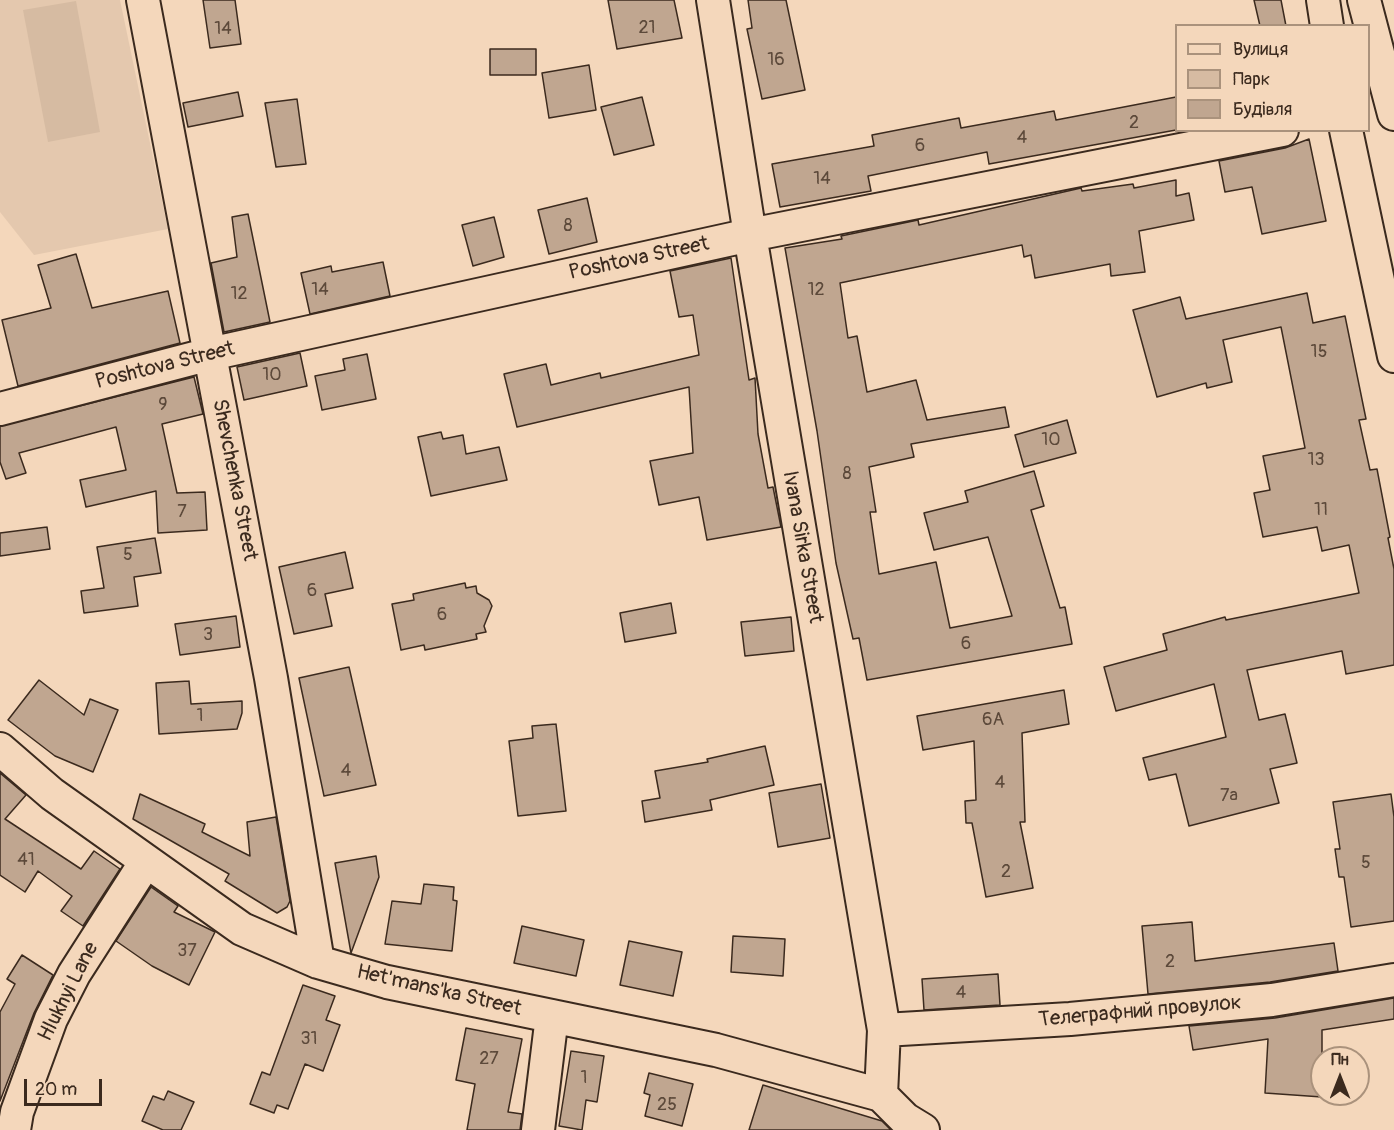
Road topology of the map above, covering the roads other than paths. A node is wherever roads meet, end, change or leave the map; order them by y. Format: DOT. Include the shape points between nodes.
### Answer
graph roads {
  1 [pos="143,0"];
  2 [pos="713,0"];
  3 [pos="1323,0"];
  4 [pos="1364,0"];
  5 [pos="1327,24"];
  6 [pos="1394,114"];
  7 [pos="1272,132"];
  8 [pos="1346,132"];
  9 [pos="750,235"];
  10 [pos="210,354"];
  11 [pos="1394,356"];
  12 [pos="0,409"];
  13 [pos="0,750"];
  14 [pos="146,863"];
  15 [pos="318,962"];
  16 [pos="1394,980"];
  17 [pos="552,1016"];
  18 [pos="884,1030"];
  19 [pos="881,1095"];
  20 [pos="911,1126"];
  21 [pos="14,1130"];
  22 [pos="538,1130"];
  1 -- 10 [label="street, Shevchenka Street"];
  2 -- 9 [label="street, Ivana Sirka Street"];
  3 -- 5 [label="street"];
  4 -- 6 [label="street"];
  7 -- 9 [label="street, Poshtova Street"];
  8 -- 11 [label="street"];
  9 -- 10 [label="street, Poshtova Street"];
  9 -- 18 [label="street, Ivana Sirka Street"];
  10 -- 12 [label="street, Poshtova Street"];
  10 -- 15 [label="street, Shevchenka Street"];
  13 -- 14 [label="street, Het'mans'ka Street"];
  14 -- 15 [label="street, Het'mans'ka Street" via="242,929"];
  14 -- 21 [label="street, Hlukhyi Lane" via="74,974 51,1018 16,1112"];
  15 -- 17 [label="street, Het'mans'ka Street" via="387,982"];
  16 -- 18 [label="street, Телеграфний провулок" via="1260,1001 1070,1019"];
  17 -- 19 [label="street, Het'mans'ka Street" via="716,1050"];
  17 -- 22 [label="street"];
  18 -- 19 [label="street, Ivana Sirka Street"];
  19 -- 20 [label="street, Het'mans'ka Street"];
}
